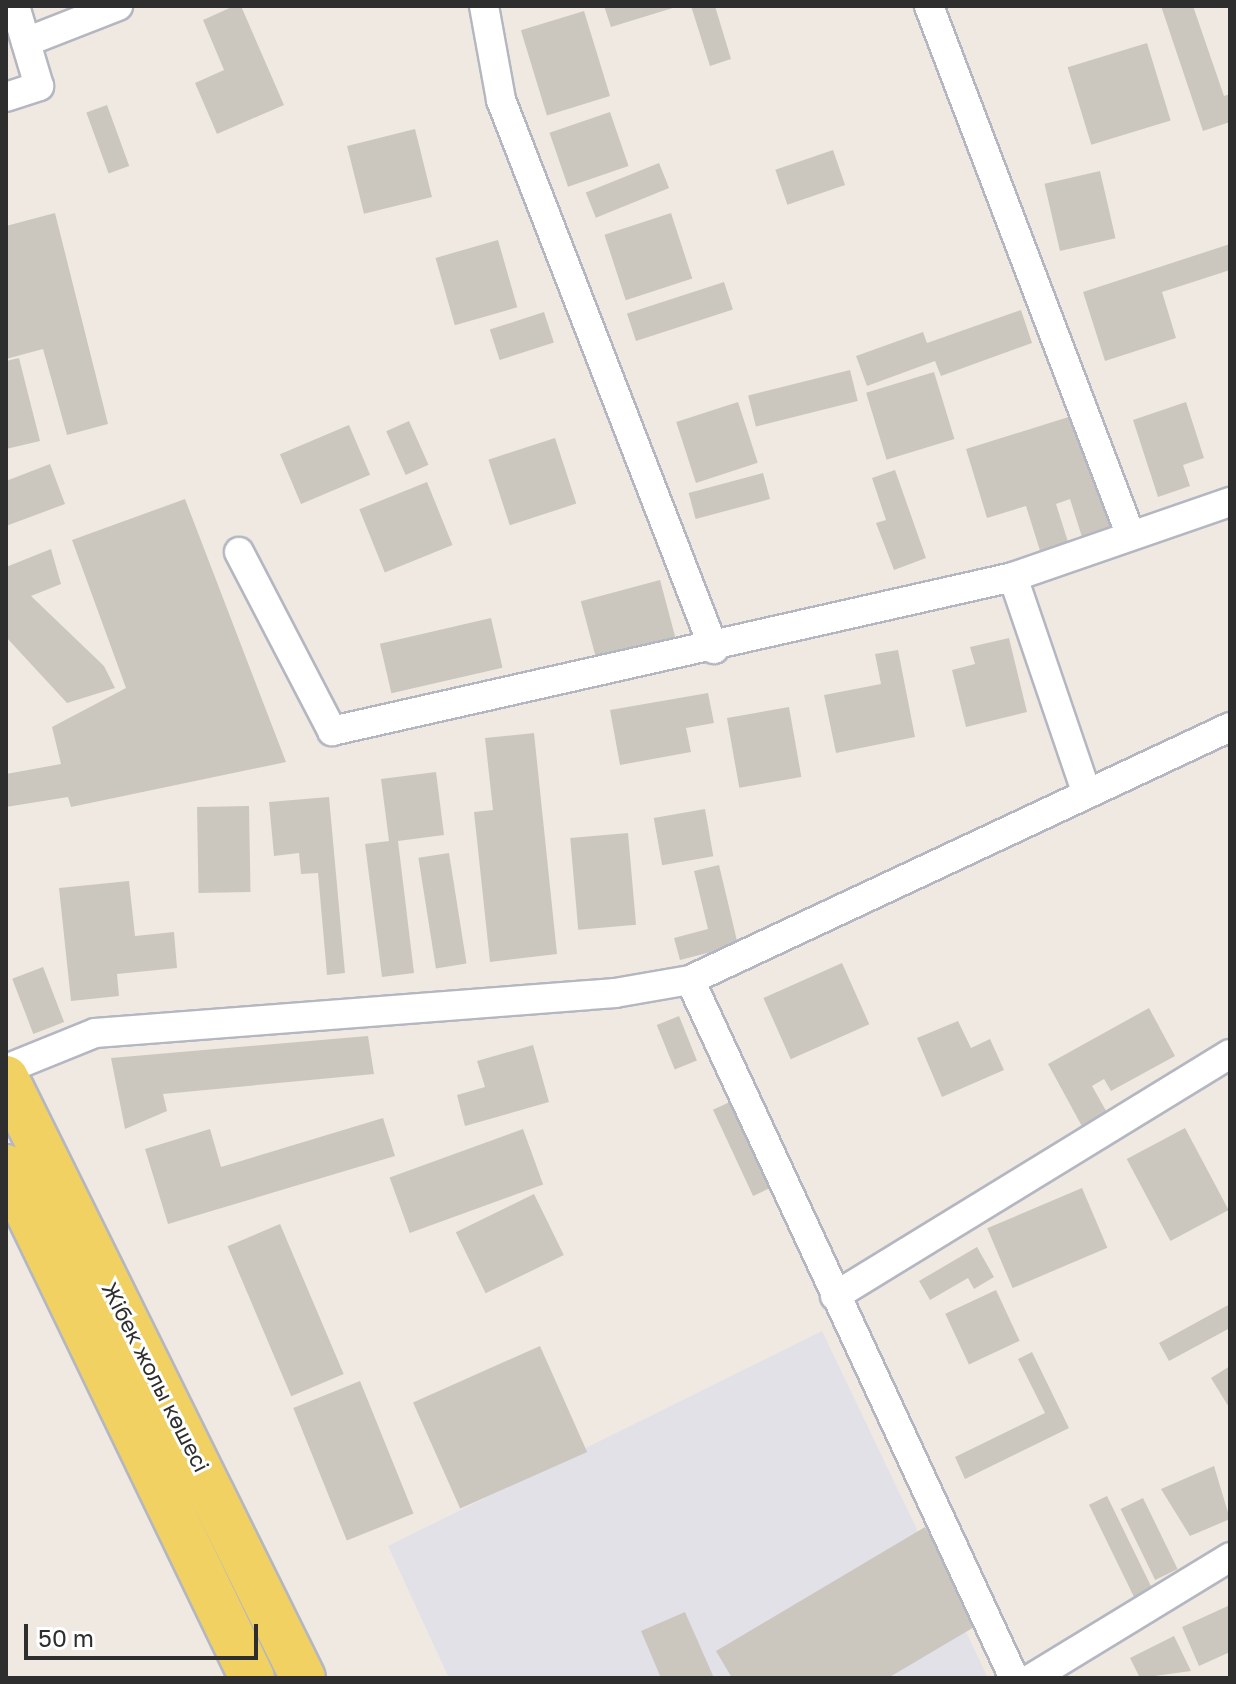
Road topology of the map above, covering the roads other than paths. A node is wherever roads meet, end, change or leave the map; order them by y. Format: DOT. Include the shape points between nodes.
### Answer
graph roads {
  1 [pos="15,6"];
  2 [pos="118,6"];
  3 [pos="484,6"];
  4 [pos="929,6"];
  5 [pos="26,42"];
  6 [pos="6,97"];
  7 [pos="1230,502"];
  8 [pos="1131,536"];
  9 [pos="239,552"];
  10 [pos="1013,577"];
  11 [pos="714,649"];
  12 [pos="1230,727"];
  13 [pos="1087,794"];
  14 [pos="690,980"];
  15 [pos="1230,1054"];
  16 [pos="6,1069"];
  17 [pos="6,1078"];
  18 [pos="6,1167"];
  19 [pos="835,1296"];
  20 [pos="1230,1557"];
  21 [pos="252,1678"];
  22 [pos="303,1678"];
  23 [pos="1014,1678"];
  24 [pos="1032,1678"];
  1 -- 5 [label="street"];
  2 -- 5 [label="street"];
  3 -- 11 [label="street" via="501,100"];
  4 -- 8 [label="street"];
  5 -- 6 [label="street" via="39,86"];
  7 -- 8 [label="street"];
  8 -- 10 [label="street"];
  9 -- 11 [label="street" via="332,731"];
  10 -- 11 [label="street"];
  10 -- 13 [label="street"];
  12 -- 13 [label="street"];
  13 -- 14 [label="street"];
  14 -- 16 [label="street" via="615,993 95,1033"];
  14 -- 19 [label="street"];
  15 -- 19 [label="street"];
  17 -- 22 [label="main road, Жібек жолы көшесі"];
  18 -- 21 [label="main road, Жібек жолы көшесі"];
  19 -- 23 [label="street"];
  20 -- 24 [label="street"];
}
